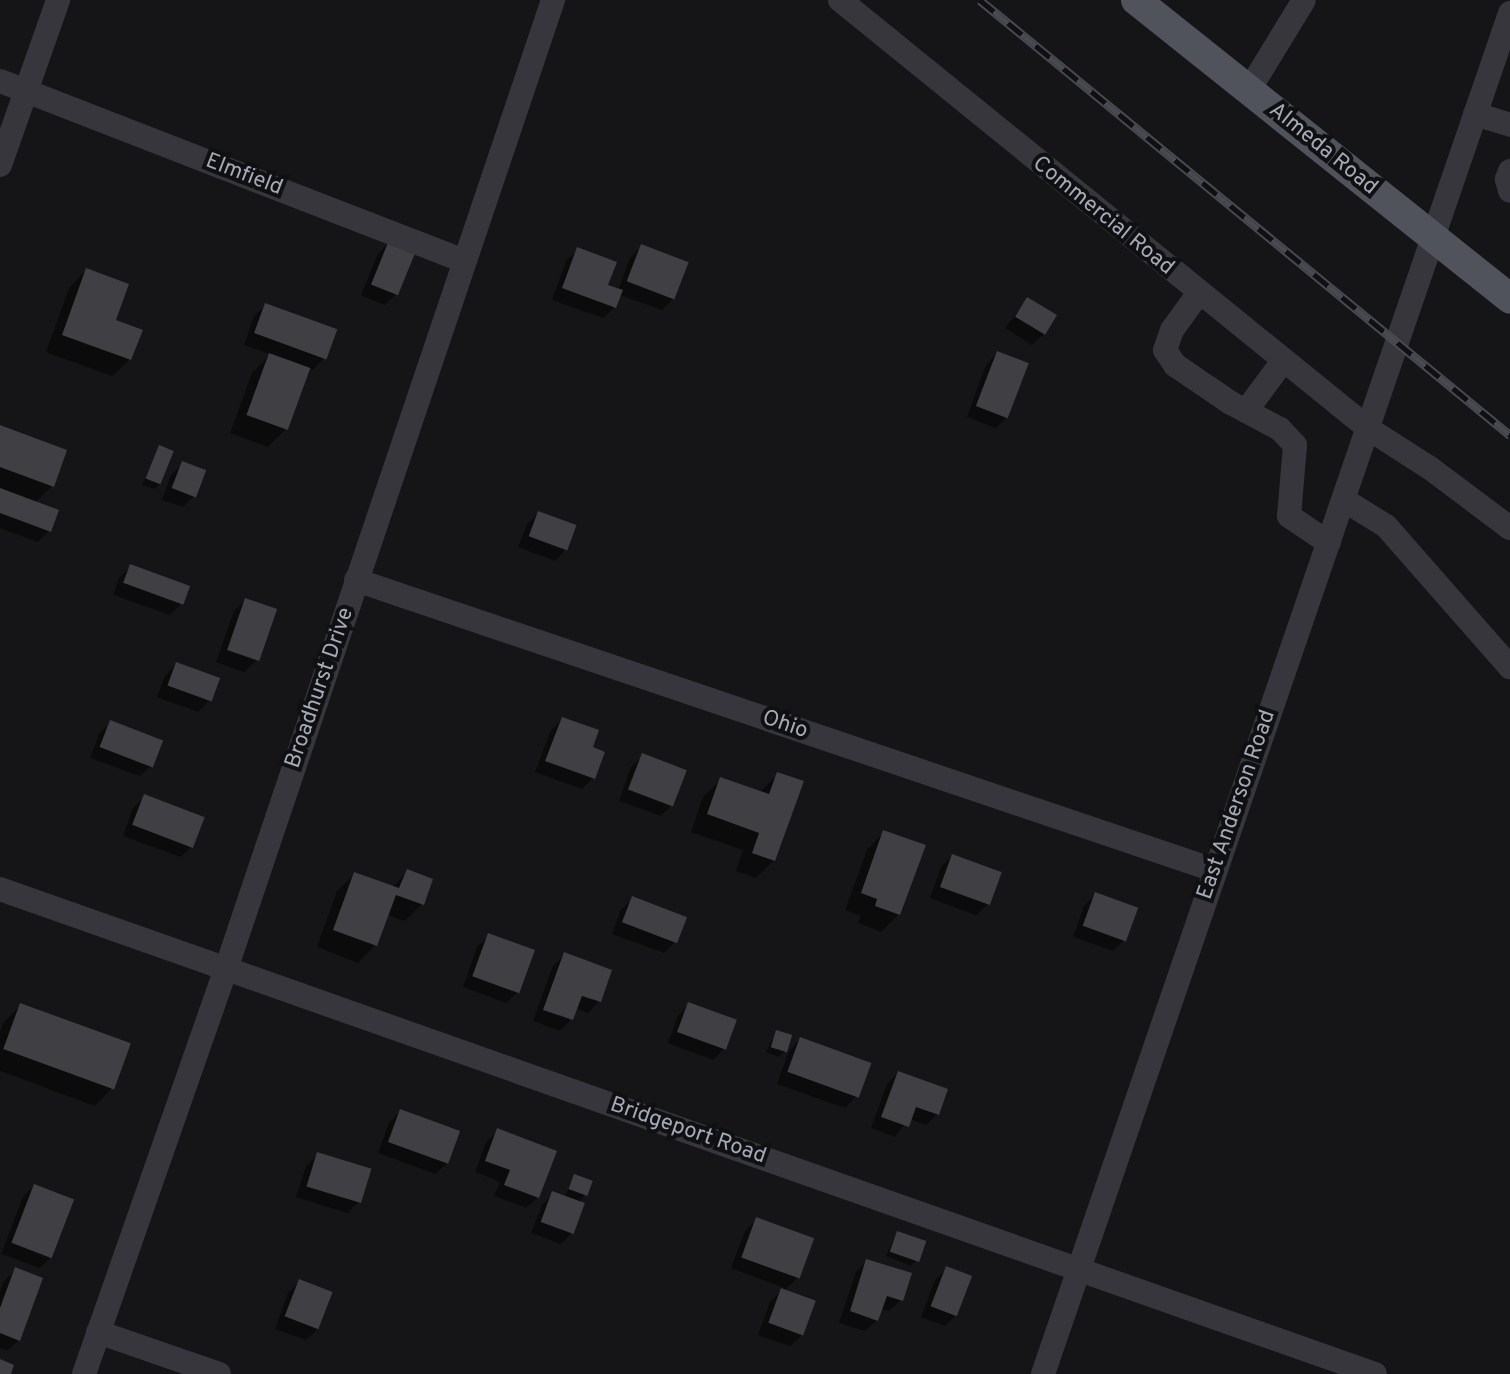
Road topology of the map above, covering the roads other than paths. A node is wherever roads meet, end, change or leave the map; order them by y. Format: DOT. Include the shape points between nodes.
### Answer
graph roads {
  1 [pos="58,0"];
  2 [pos="553,0"];
  3 [pos="840,0"];
  4 [pos="1304,0"];
  5 [pos="1147,4"];
  6 [pos="1510,13"];
  7 [pos="0,81"];
  8 [pos="26,90"];
  9 [pos="1249,90"];
  10 [pos="1475,114"];
  11 [pos="1510,125"];
  12 [pos="0,165"];
  13 [pos="1510,171"];
  14 [pos="1510,191"];
  15 [pos="1432,237"];
  16 [pos="462,260"];
  17 [pos="1198,294"];
  18 [pos="1510,299"];
  19 [pos="1283,361"];
  20 [pos="1246,411"];
  21 [pos="1369,429"];
  22 [pos="1344,500"];
  23 [pos="1510,528"];
  24 [pos="1329,543"];
  25 [pos="356,580"];
  26 [pos="1510,667"];
  27 [pos="1214,870"];
  28 [pos="0,889"];
  29 [pos="226,969"];
  30 [pos="1078,1268"];
  31 [pos="98,1332"];
  32 [pos="84,1374"];
  33 [pos="219,1374"];
  34 [pos="1043,1374"];
  35 [pos="1375,1374"];
  1 -- 8 [label="street"];
  2 -- 16 [label="street, Broadhurst Drive"];
  3 -- 17 [label="street, Commercial Road"];
  4 -- 9 [label="street"];
  5 -- 9 [label="main road, Almeda Road"];
  6 -- 10 [label="street, East Anderson Road"];
  7 -- 8 [label="street, Elmfield"];
  8 -- 12 [label="street"];
  8 -- 16 [label="street, Elmfield"];
  9 -- 15 [label="main road, Almeda Road"];
  10 -- 11 [label="street"];
  10 -- 15 [label="street, East Anderson Road"];
  13 -- 14 [label="street"];
  15 -- 18 [label="main road, Almeda Road"];
  15 -- 21 [label="street, East Anderson Road"];
  16 -- 25 [label="street, Broadhurst Drive"];
  17 -- 19 [label="street, Commercial Road"];
  17 -- 20 [label="street" via="1172,330 1165,350 1175,365"];
  19 -- 20 [label="street"];
  19 -- 21 [label="street, Commercial Road"];
  20 -- 24 [label="street" via="1280,429 1295,445 1289,516"];
  21 -- 22 [label="street, East Anderson Road"];
  21 -- 23 [label="street, Commercial Road"];
  22 -- 24 [label="street, East Anderson Road"];
  22 -- 26 [label="street" via="1386,526"];
  24 -- 27 [label="street, East Anderson Road"];
  25 -- 27 [label="street, Ohio"];
  25 -- 29 [label="street, Broadhurst Drive"];
  27 -- 30 [label="street, East Anderson Road"];
  28 -- 29 [label="street, Bridgeport Road"];
  29 -- 30 [label="street, Bridgeport Road"];
  29 -- 31 [label="street, Broadhurst Drive"];
  30 -- 34 [label="street, East Anderson Road"];
  30 -- 35 [label="street, Bridgeport Road"];
  31 -- 32 [label="street, Broadhurst Drive"];
  31 -- 33 [label="street"];
}
